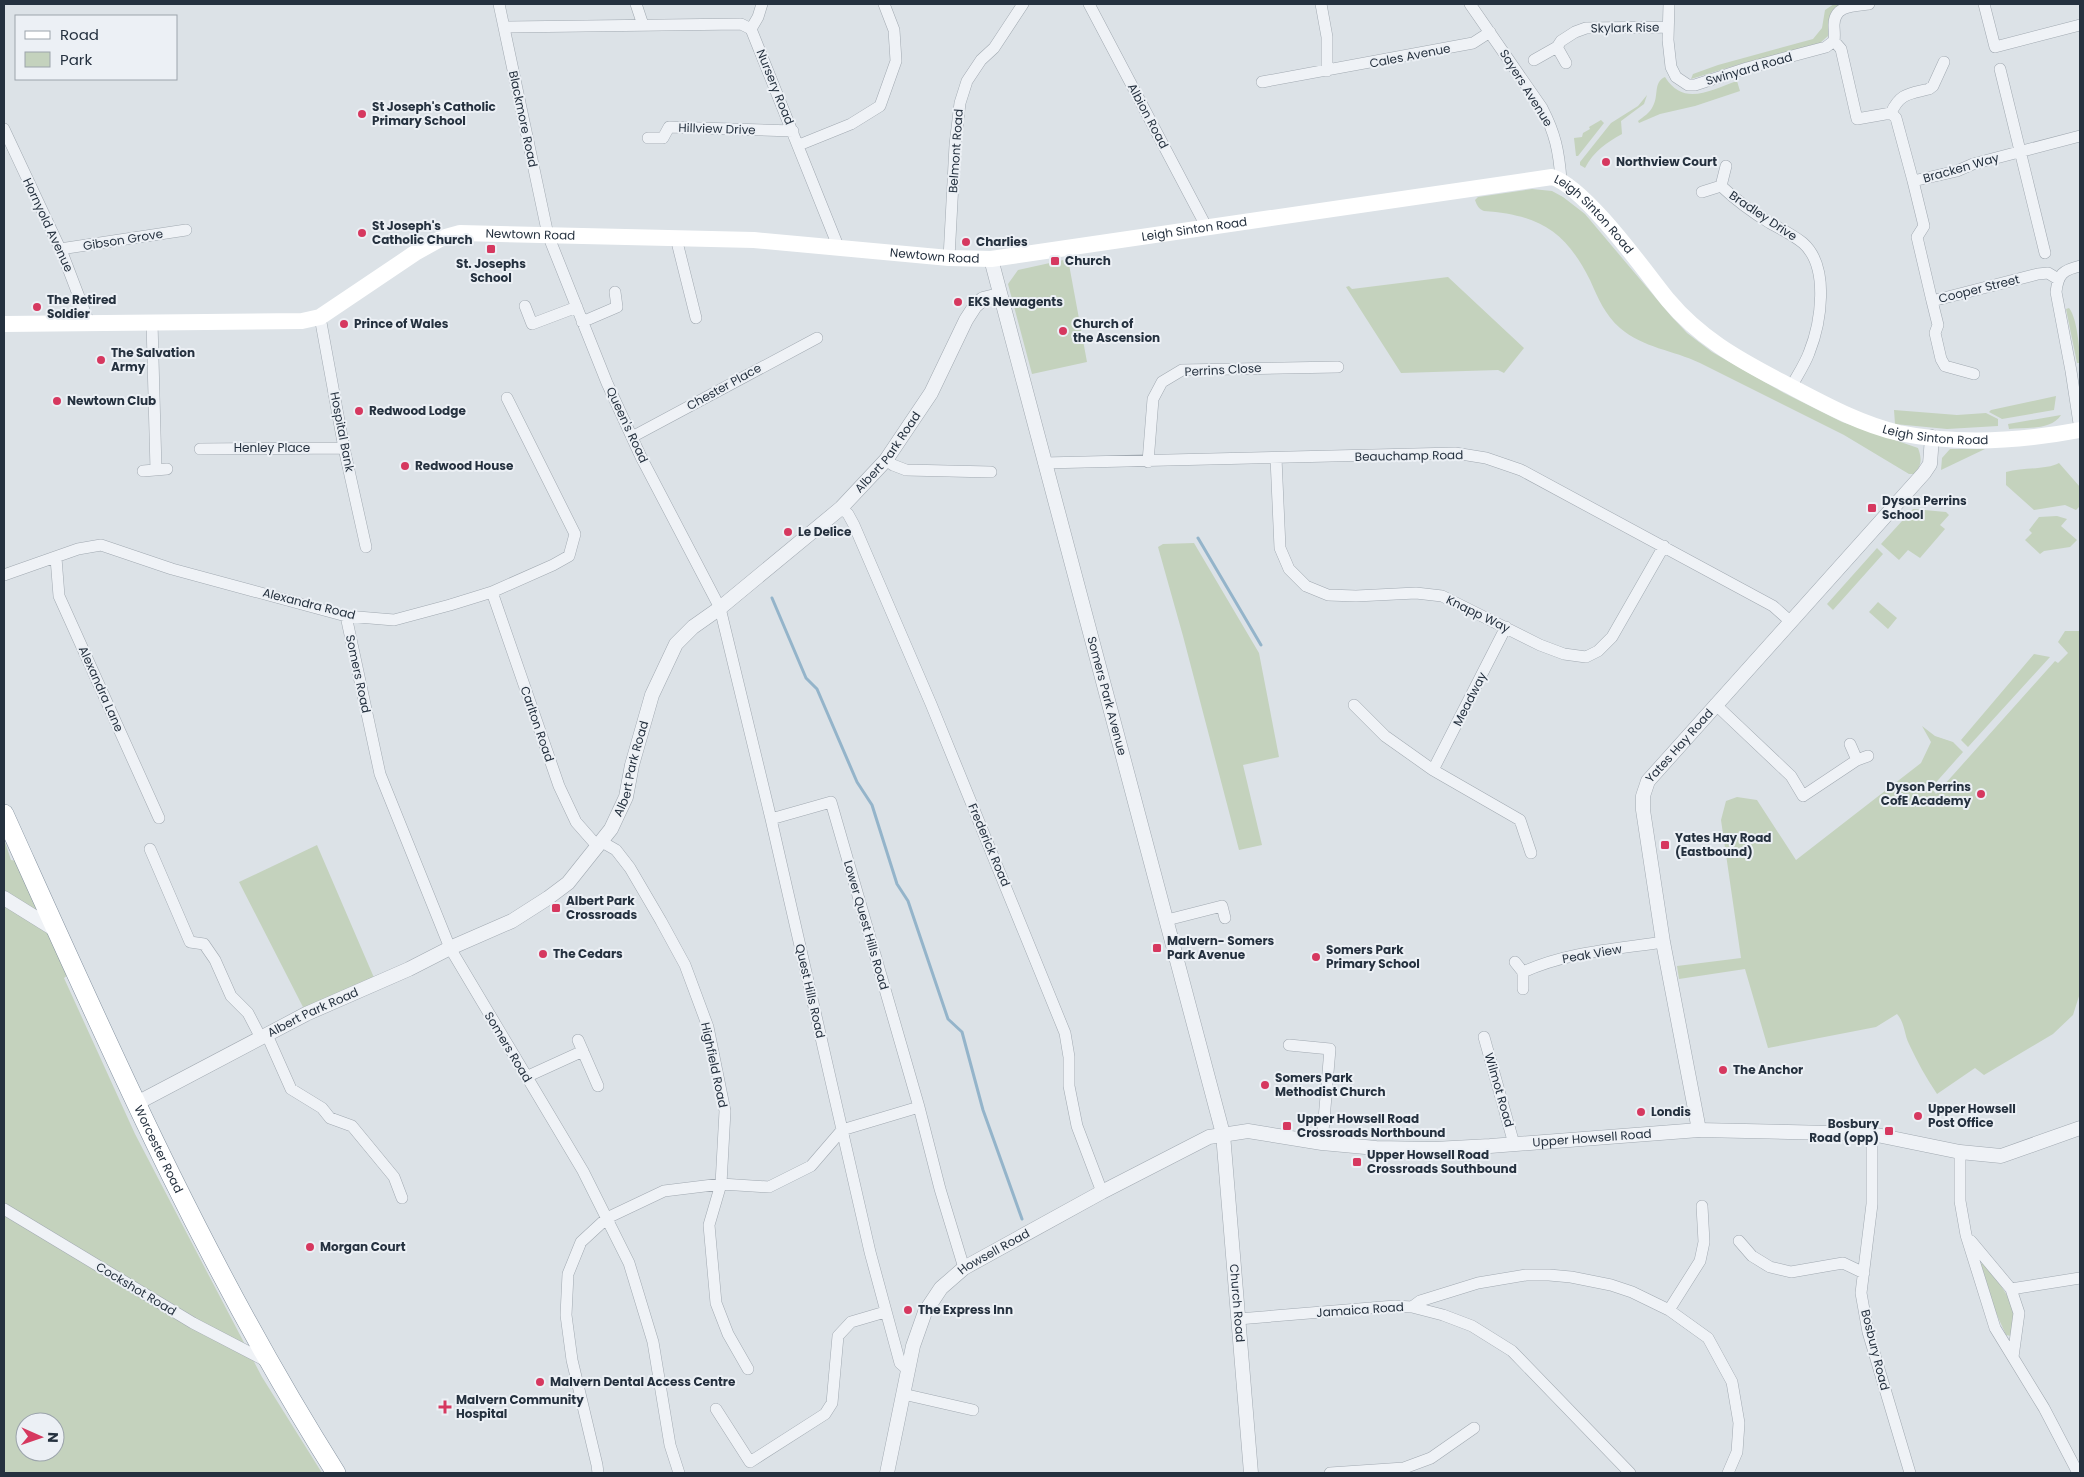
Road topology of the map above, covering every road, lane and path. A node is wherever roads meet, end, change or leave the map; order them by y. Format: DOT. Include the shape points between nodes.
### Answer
graph roads {
  1 [pos="499,4"];
  2 [pos="636,4"];
  3 [pos="762,4"];
  4 [pos="884,4"];
  5 [pos="1023,4"];
  6 [pos="1089,4"];
  7 [pos="1321,4"];
  8 [pos="1470,4"];
  9 [pos="1669,4"];
  10 [pos="1869,4"];
  11 [pos="1984,4"];
  12 [pos="643,25"];
  13 [pos="2080,25"];
  14 [pos="504,27"];
  15 [pos="1668,27"];
  16 [pos="751,28"];
  17 [pos="1490,32"];
  18 [pos="1834,41"];
  19 [pos="1557,47"];
  20 [pos="1534,60"];
  21 [pos="1944,62"];
  22 [pos="1566,63"];
  23 [pos="2000,69"];
  24 [pos="1327,72"];
  25 [pos="1262,82"];
  26 [pos="1890,113"];
  27 [pos="4,130"];
  28 [pos="793,131"];
  29 [pos="2080,136"];
  30 [pos="648,138"];
  31 [pos="798,145"];
  32 [pos="2021,152"];
  33 [pos="1726,166"];
  34 [pos="1560,180"];
  35 [pos="1913,181"];
  36 [pos="1721,186"];
  37 [pos="1702,192"];
  38 [pos="1207,228"];
  39 [pos="186,230"];
  40 [pos="548,235"];
  41 [pos="676,238"];
  42 [pos="838,246"];
  43 [pos="60,250"];
  44 [pos="2045,253"];
  45 [pos="949,258"];
  46 [pos="990,259"];
  47 [pos="2080,266"];
  48 [pos="2058,279"];
  49 [pos="615,292"];
  50 [pos="999,294"];
  51 [pos="1932,301"];
  52 [pos="525,306"];
  53 [pos="577,307"];
  54 [pos="617,307"];
  55 [pos="320,317"];
  56 [pos="622,318"];
  57 [pos="696,318"];
  58 [pos="152,322"];
  59 [pos="582,322"];
  60 [pos="89,323"];
  61 [pos="4,324"];
  62 [pos="817,338"];
  63 [pos="1338,367"];
  64 [pos="1974,374"];
  65 [pos="1791,387"];
  66 [pos="507,405"];
  67 [pos="2080,430"];
  68 [pos="632,437"];
  69 [pos="1932,437"];
  70 [pos="344,448"];
  71 [pos="200,449"];
  72 [pos="1276,458"];
  73 [pos="970,459"];
  74 [pos="886,460"];
  75 [pos="1148,462"];
  76 [pos="1044,463"];
  77 [pos="143,471"];
  78 [pos="970,472"];
  79 [pos="991,472"];
  80 [pos="842,508"];
  81 [pos="1664,546"];
  82 [pos="366,547"];
  83 [pos="56,558"];
  84 [pos="4,575"];
  85 [pos="492,592"];
  86 [pos="720,608"];
  87 [pos="346,616"];
  88 [pos="1791,622"];
  89 [pos="1506,627"];
  90 [pos="1716,704"];
  91 [pos="1354,705"];
  92 [pos="1850,744"];
  93 [pos="1433,770"];
  94 [pos="4,814"];
  95 [pos="159,818"];
  96 [pos="771,818"];
  97 [pos="600,844"];
  98 [pos="150,849"];
  99 [pos="1531,853"];
  100 [pos="4,898"];
  101 [pos="1225,918"];
  102 [pos="1167,920"];
  103 [pos="57,931"];
  104 [pos="1663,942"];
  105 [pos="450,948"];
  106 [pos="1515,962"];
  107 [pos="1523,972"];
  108 [pos="1524,988"];
  109 [pos="1484,1036"];
  110 [pos="264,1037"];
  111 [pos="1289,1045"];
  112 [pos="526,1077"];
  113 [pos="598,1086"];
  114 [pos="137,1103"];
  115 [pos="919,1107"];
  116 [pos="2080,1128"];
  117 [pos="842,1130"];
  118 [pos="1698,1130"];
  119 [pos="1223,1134"];
  120 [pos="1872,1134"];
  121 [pos="1322,1143"];
  122 [pos="1514,1144"];
  123 [pos="1960,1152"];
  124 [pos="721,1184"];
  125 [pos="1102,1192"];
  126 [pos="402,1198"];
  127 [pos="1702,1206"];
  128 [pos="4,1209"];
  129 [pos="607,1218"];
  130 [pos="1966,1235"];
  131 [pos="1739,1241"];
  132 [pos="964,1268"];
  133 [pos="1864,1273"];
  134 [pos="2080,1278"];
  135 [pos="2011,1289"];
  136 [pos="1412,1307"];
  137 [pos="1669,1310"];
  138 [pos="885,1312"];
  139 [pos="1238,1319"];
  140 [pos="2013,1357"];
  141 [pos="271,1364"];
  142 [pos="748,1368"];
  143 [pos="908,1370"];
  144 [pos="903,1394"];
  145 [pos="716,1409"];
  146 [pos="973,1410"];
  147 [pos="1474,1428"];
  148 [pos="1404,1471"];
  149 [pos="336,1473"];
  150 [pos="598,1473"];
  151 [pos="678,1473"];
  152 [pos="887,1473"];
  153 [pos="1251,1473"];
  154 [pos="1330,1473"];
  155 [pos="1630,1473"];
  156 [pos="1728,1473"];
  157 [pos="1910,1473"];
  158 [pos="2078,1473"];
  1 -- 14 [label="street, Blackmore Road"];
  2 -- 12 [label="street"];
  3 -- 16 [label="street"];
  4 -- 31 [label="street" via="894,30 896,62 880,106 850,124"];
  5 -- 45 [label="street, Belmont Road" via="967,81 960,103"];
  6 -- 38 [label="street, Albion Road"];
  7 -- 24 [label="street" via="1327,38"];
  8 -- 17 [label="street, Sayers Avenue"];
  9 -- 15 [label="street, Swinyard Road"];
  10 -- 18 [label="street" via="1839,11 1835,17"];
  11 -- 13 [label="street" via="1995,47"];
  12 -- 14 [label="street"];
  12 -- 16 [label="street" via="741,24"];
  14 -- 40 [label="street, Blackmore Road"];
  15 -- 18 [label="street, Swinyard Road" via="1673,72 1679,81 1688,85 1826,48"];
  15 -- 19 [label="street, Skylark Rise" via="1581,30 1562,40"];
  16 -- 28 [label="street, Nursery Road"];
  17 -- 24 [label="street, Cales Avenue" via="1473,43"];
  17 -- 34 [label="street, Sayers Avenue" via="1550,124 1556,141"];
  18 -- 26 [label="street" via="1841,49 1858,119"];
  19 -- 20 [label="street, Skylark Rise"];
  19 -- 22 [label="street"];
  21 -- 26 [label="street" via="1933,86 1903,96"];
  23 -- 32 [label="street"];
  24 -- 25 [label="street, Cales Avenue"];
  26 -- 35 [label="street, Bracken Way" via="1896,118"];
  27 -- 43 [label="street, Hornyold Avenue"];
  28 -- 30 [label="street, Hillview Drive" via="669,127 663,138"];
  28 -- 31 [label="street, Nursery Road"];
  29 -- 32 [label="street, Bracken Way"];
  31 -- 42 [label="street, Nursery Road"];
  32 -- 35 [label="street, Bracken Way"];
  32 -- 44 [label="street"];
  33 -- 36 [label="street, Bradley Drive"];
  34 -- 38 [label="main road, Leigh Sinton Road" via="1542,177"];
  34 -- 65 [label="main road, Leigh Sinton Road" via="1589,204 1696,330 1742,361"];
  35 -- 51 [label="street, Cooper Street" via="1924,226 1917,237"];
  36 -- 37 [label="street, Bradley Drive"];
  36 -- 65 [label="street, Bradley Drive" via="1752,211 1804,244 1816,263 1820,309 1815,334 1809,354"];
  38 -- 46 [label="main road, Leigh Sinton Road"];
  39 -- 43 [label="street, Gibson Grove"];
  40 -- 41 [label="main road, Newtown Road"];
  40 -- 53 [label="street, Queen's Road"];
  40 -- 55 [label="main road, Newtown Road" via="460,233 442,238"];
  41 -- 42 [label="main road, Newtown Road"];
  41 -- 57 [label="street"];
  42 -- 45 [label="main road, Newtown Road"];
  43 -- 60 [label="street, Hornyold Avenue"];
  45 -- 46 [label="main road, Newtown Road"];
  46 -- 50 [label="street, Somers Park Avenue"];
  47 -- 48 [label="street" via="2065,271"];
  48 -- 51 [label="street, Cooper Street" via="2048,273 2038,274"];
  48 -- 67 [label="street" via="2056,292"];
  49 -- 54 [label="street"];
  50 -- 74 [label="street, Albert Park Road" via="983,299 975,306 931,393"];
  50 -- 76 [label="street, Somers Park Avenue"];
  51 -- 64 [label="street" via="1938,325 1936,334 1945,366"];
  52 -- 53 [label="street" via="532,324"];
  53 -- 59 [label="street, Queen's Road"];
  54 -- 56 [label="street"];
  54 -- 59 [label="street"];
  55 -- 58 [label="main road, Newtown Road"];
  55 -- 70 [label="street, Hospital Bank"];
  58 -- 60 [label="main road, Newtown Road"];
  58 -- 77 [label="street" via="162,470"];
  59 -- 68 [label="street, Queen's Road"];
  60 -- 61 [label="main road, Newtown Road"];
  62 -- 68 [label="street, Chester Place"];
  63 -- 75 [label="street, Perrins Close" via="1182,370 1162,382 1153,399"];
  65 -- 69 [label="main road, Leigh Sinton Road" via="1869,423"];
  66 -- 85 [label="street, Alexandra Road" via="576,534 569,556"];
  67 -- 69 [label="main road, Leigh Sinton Road" via="1987,440"];
  68 -- 86 [label="street, Queen's Road"];
  69 -- 88 [label="street, Yates Hay Road" via="1930,464 1924,473"];
  70 -- 71 [label="street, Henley Place"];
  70 -- 82 [label="street, Hospital Bank"];
  72 -- 75 [label="street, Beauchamp Road"];
  72 -- 81 [label="street, Beauchamp Road" via="1455,453 1486,458 1521,470"];
  72 -- 89 [label="street, Knapp Way" via="1280,548 1289,568 1306,586 1328,594 1416,593 1442,596"];
  73 -- 78 [label="street"];
  74 -- 78 [label="street" via="906,470"];
  74 -- 80 [label="street, Albert Park Road"];
  75 -- 76 [label="street, Beauchamp Road"];
  76 -- 102 [label="street, Somers Park Avenue"];
  78 -- 79 [label="street"];
  80 -- 86 [label="street, Albert Park Road"];
  80 -- 125 [label="street, Frederick Road" via="854,525 881,588 1066,1033 1068,1086 1076,1126"];
  81 -- 88 [label="street, Beauchamp Road" via="1773,606"];
  81 -- 89 [label="street, Knapp Way" via="1612,637 1598,651 1586,657 1564,654"];
  83 -- 84 [label="street, Alexandra Road"];
  83 -- 87 [label="street, Alexandra Road" via="78,549 101,545 172,569"];
  83 -- 95 [label="street, Alexandra Lane" via="59,596"];
  85 -- 87 [label="street, Alexandra Road" via="394,620"];
  85 -- 97 [label="street, Carlton Road" via="558,786 576,822 589,838"];
  86 -- 96 [label="street, Quest Hills Road"];
  86 -- 97 [label="street, Albert Park Road" via="676,644 665,665 647,712 626,797"];
  87 -- 105 [label="street, Somers Road" via="380,774"];
  88 -- 90 [label="street, Yates Hay Road"];
  89 -- 93 [label="street, Meadway"];
  90 -- 92 [label="street" via="1791,776 1799,799 1862,758"];
  90 -- 104 [label="street, Yates Hay Road" via="1648,781 1643,796"];
  91 -- 93 [label="street" via="1385,736"];
  93 -- 99 [label="street" via="1520,820"];
  94 -- 103 [label="highway, Worcester Road"];
  96 -- 115 [label="street, Lower Quest Hills Road" via="831,802"];
  96 -- 117 [label="street, Quest Hills Road"];
  97 -- 105 [label="street, Albert Park Road" via="568,883 548,898 512,921"];
  97 -- 124 [label="street, Highfield Road" via="616,850 630,868 685,965 708,1027 725,1110"];
  98 -- 110 [label="street" via="190,942 204,944 231,996 248,1013"];
  100 -- 103 [label="street"];
  101 -- 102 [label="street" via="1222,906"];
  102 -- 119 [label="street, Somers Park Avenue"];
  103 -- 114 [label="highway, Worcester Road"];
  104 -- 107 [label="street, Peak View" via="1563,958"];
  104 -- 118 [label="street, Yates Hay Road"];
  105 -- 110 [label="street, Albert Park Road" via="306,1014"];
  105 -- 112 [label="street, Somers Road"];
  106 -- 107 [label="street"];
  107 -- 108 [label="street"];
  109 -- 122 [label="street, Wilmot Road"];
  110 -- 114 [label="street, Albert Park Road"];
  110 -- 126 [label="street" via="291,1089 322,1108 330,1118 352,1126 394,1178"];
  111 -- 121 [label="street" via="1330,1048"];
  112 -- 113 [label="street" via="581,1045"];
  112 -- 129 [label="street, Somers Road" via="583,1171"];
  114 -- 141 [label="highway, Worcester Road" via="168,1169"];
  115 -- 117 [label="street"];
  115 -- 132 [label="street, Lower Quest Hills Road"];
  116 -- 123 [label="street, Upper Howsell Road" via="2001,1156"];
  117 -- 124 [label="street" via="811,1166 769,1187"];
  117 -- 138 [label="street, Quest Hills Road"];
  118 -- 120 [label="street, Upper Howsell Road"];
  118 -- 122 [label="street, Upper Howsell Road"];
  119 -- 121 [label="street, Upper Howsell Road" via="1248,1131"];
  119 -- 125 [label="street, Howsell Road" via="1209,1137"];
  119 -- 139 [label="street, Church Road"];
  120 -- 123 [label="street, Upper Howsell Road"];
  120 -- 133 [label="street, Bosbury Road" via="1872,1204"];
  121 -- 122 [label="street, Upper Howsell Road" via="1434,1149"];
  123 -- 130 [label="street" via="1960,1201"];
  124 -- 129 [label="street" via="664,1191"];
  124 -- 142 [label="street, Highfield Road" via="709,1225 716,1303 728,1334"];
  125 -- 132 [label="street, Howsell Road"];
  127 -- 137 [label="street" via="1704,1242 1700,1261"];
  128 -- 141 [label="street, Cockshot Road" via="193,1323"];
  129 -- 150 [label="street" via="581,1242 568,1274 566,1315 572,1360"];
  129 -- 151 [label="street, Somers Road" via="628,1263 653,1342 670,1445"];
  130 -- 135 [label="street"];
  130 -- 140 [label="street" via="1995,1328"];
  131 -- 133 [label="street" via="1752,1256 1770,1267 1791,1272 1843,1263"];
  132 -- 143 [label="street, Howsell Road" via="941,1288 925,1312"];
  133 -- 157 [label="street, Bosbury Road" via="1861,1293 1868,1332"];
  134 -- 135 [label="street"];
  135 -- 140 [label="street" via="2019,1313"];
  136 -- 137 [label="street" via="1420,1300 1478,1283 1526,1275 1549,1275 1571,1276 1611,1285"];
  136 -- 139 [label="street, Jamaica Road"];
  136 -- 155 [label="street, Jamaica Road" via="1444,1314 1472,1326 1512,1351"];
  137 -- 156 [label="street" via="1708,1338 1732,1382 1739,1424 1737,1452"];
  138 -- 143 [label="street, Quest Hills Road" via="900,1363"];
  138 -- 145 [label="street" via="851,1322 838,1336 832,1403 825,1414 750,1462"];
  139 -- 153 [label="street, Church Road"];
  140 -- 158 [label="street"];
  141 -- 149 [label="highway, Worcester Road"];
  143 -- 144 [label="street, Howsell Road"];
  144 -- 146 [label="street"];
  144 -- 152 [label="street, Howsell Road"];
  147 -- 148 [label="street" via="1431,1458"];
  148 -- 154 [label="street"];
}
